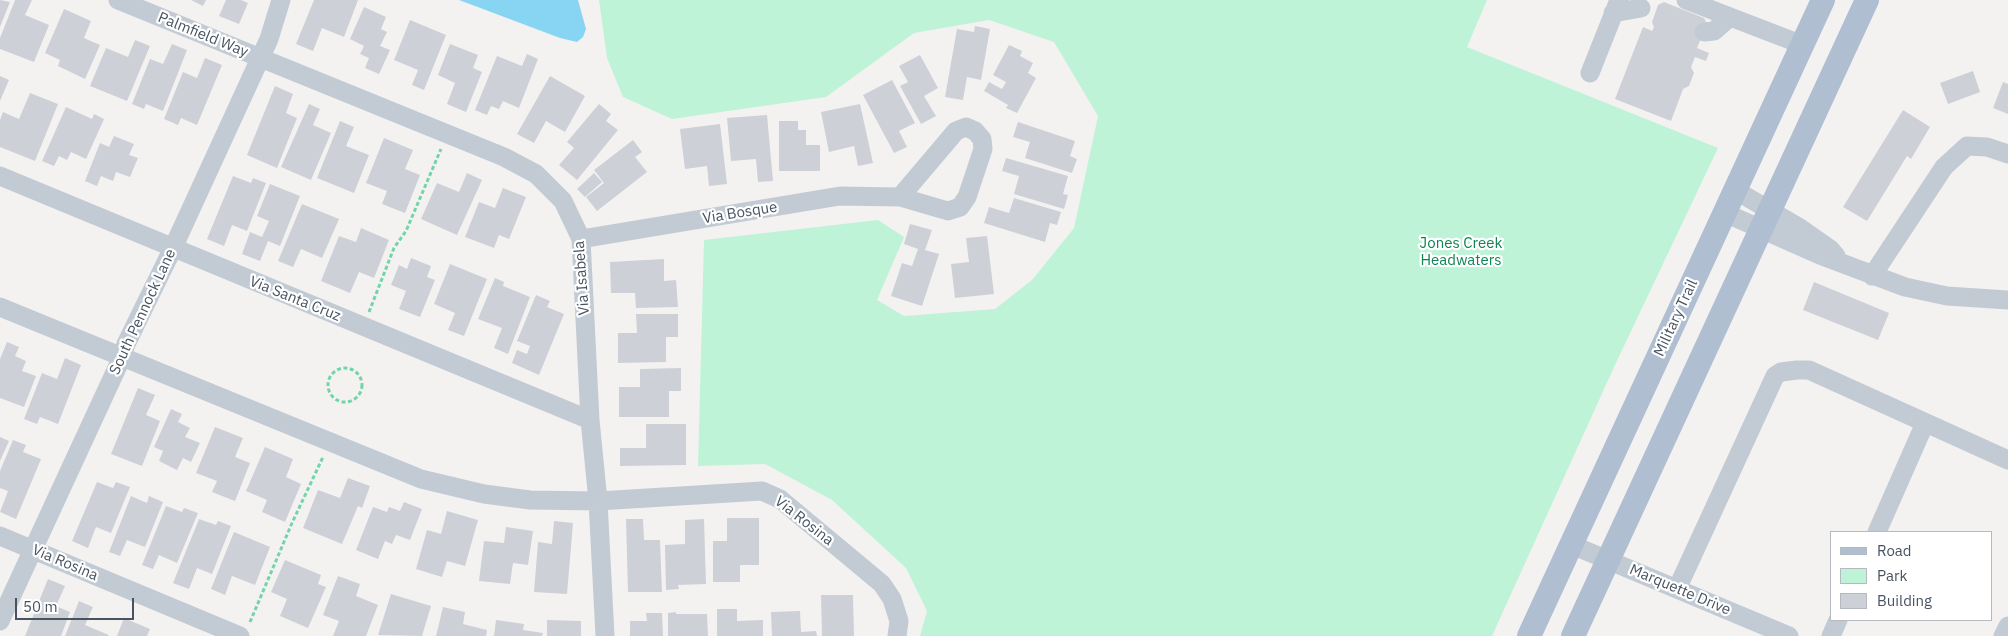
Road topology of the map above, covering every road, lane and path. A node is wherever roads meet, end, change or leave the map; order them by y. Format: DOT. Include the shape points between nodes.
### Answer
graph roads {
  1 [pos="118,0"];
  2 [pos="281,0"];
  3 [pos="1686,0"];
  4 [pos="1823,0"];
  5 [pos="1867,0"];
  6 [pos="1616,7"];
  7 [pos="1647,7"];
  8 [pos="1730,17"];
  9 [pos="1704,32"];
  10 [pos="1803,45"];
  11 [pos="260,59"];
  12 [pos="1590,73"];
  13 [pos="443,144"];
  14 [pos="2008,154"];
  15 [pos="0,176"];
  16 [pos="1735,190"];
  17 [pos="900,197"];
  18 [pos="1725,213"];
  19 [pos="1766,220"];
  20 [pos="581,239"];
  21 [pos="173,248"];
  22 [pos="1872,276"];
  23 [pos="2008,300"];
  24 [pos="0,307"];
  25 [pos="369,313"];
  26 [pos="122,357"];
  27 [pos="362,387"];
  28 [pos="590,420"];
  29 [pos="1926,422"];
  30 [pos="324,454"];
  31 [pos="2008,460"];
  32 [pos="598,500"];
  33 [pos="1876,531"];
  34 [pos="0,536"];
  35 [pos="1572,545"];
  36 [pos="33,550"];
  37 [pos="1609,560"];
  38 [pos="1677,589"];
  39 [pos="0,621"];
  40 [pos="1838,621"];
  41 [pos="2008,626"];
  42 [pos="245,629"];
  43 [pos="605,636"];
  44 [pos="897,636"];
  45 [pos="1529,636"];
  46 [pos="1574,636"];
  47 [pos="1789,636"];
  48 [pos="1830,636"];
  49 [pos="2003,636"];
  1 -- 11 [label="street, Palmfield Way"];
  2 -- 11 [label="street, South Pennock Lane"];
  3 -- 8 [label="street"];
  4 -- 10 [label="main road, Military Trail"];
  5 -- 19 [label="main road"];
  6 -- 7 [label="street"];
  6 -- 12 [label="street"];
  8 -- 9 [label="street" via="1714,31"];
  8 -- 10 [label="street"];
  10 -- 16 [label="main road, Military Trail"];
  11 -- 20 [label="street, Via Isabela" via="504,157 536,174 563,201"];
  11 -- 21 [label="street, South Pennock Lane"];
  13 -- 25 [label="path" via="406,231 394,248"];
  14 -- 22 [label="street" via="1987,147 1967,146 1944,166"];
  15 -- 21 [label="street, Via Santa Cruz"];
  16 -- 18 [label="main road, Military Trail"];
  16 -- 19 [label="street"];
  17 -- 17 [label="street, Via Bosque" via="948,211 960,207 967,197 983,149 982,139 966,127 956,131"];
  17 -- 20 [label="street, Via Bosque" via="840,196"];
  18 -- 19 [label="street"];
  18 -- 35 [label="main road, Military Trail"];
  19 -- 22 [label="street" via="1842,263"];
  19 -- 37 [label="main road"];
  20 -- 28 [label="street, Via Isabela"];
  21 -- 26 [label="street, South Pennock Lane"];
  21 -- 28 [label="street, Via Santa Cruz"];
  22 -- 23 [label="street" via="1948,296"];
  24 -- 26 [label="street"];
  26 -- 32 [label="street" via="421,479 484,494 530,500"];
  26 -- 36 [label="street, South Pennock Lane"];
  27 -- 27 [label="path" via="360,376 346,368 335,371 328,380 332,396 342,402 353,400"];
  28 -- 32 [label="street, Via Isabela"];
  29 -- 31 [label="street"];
  29 -- 33 [label="street"];
  29 -- 38 [label="street" via="1809,370 1788,370 1775,376"];
  30 -- 42 [label="path"];
  32 -- 43 [label="street, Via Isabela"];
  32 -- 44 [label="street, Via Rosina" via="762,491 780,499 882,584 892,599 899,621"];
  34 -- 36 [label="street, Via Rosina"];
  35 -- 37 [label="street, Marquette Drive"];
  35 -- 45 [label="main road, Military Trail"];
  36 -- 39 [label="street, South Pennock Lane"];
  36 -- 42 [label="street, Via Rosina"];
  37 -- 38 [label="street, Marquette Drive"];
  37 -- 46 [label="main road"];
  38 -- 47 [label="street, Marquette Drive"];
  40 -- 48 [label="street"];
  41 -- 49 [label="street"];
}
